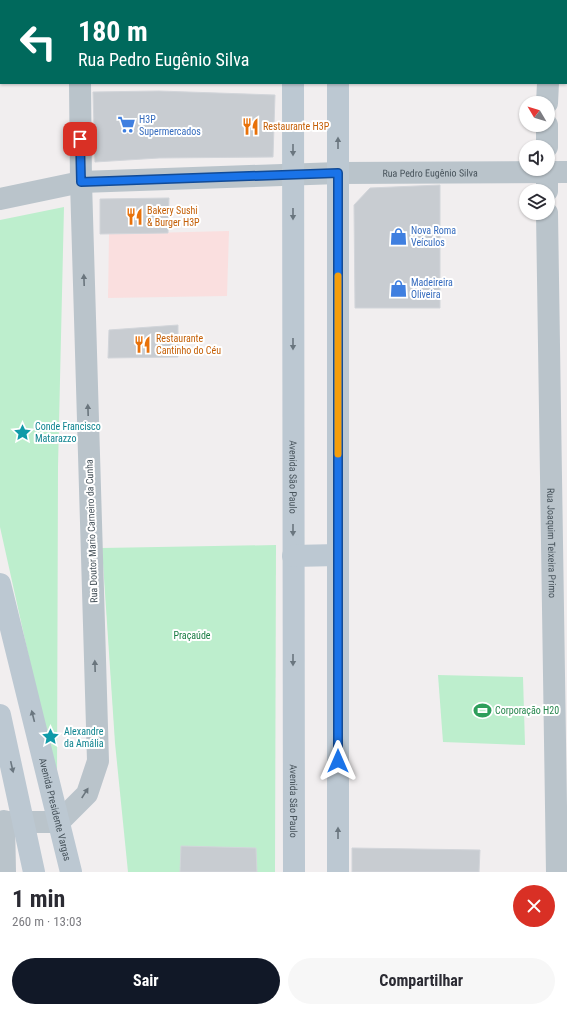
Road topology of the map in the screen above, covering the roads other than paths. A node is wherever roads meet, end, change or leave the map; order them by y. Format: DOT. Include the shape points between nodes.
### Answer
graph roads {
  1 [pos="80,84"];
  2 [pos="293,84"];
  3 [pos="338,84"];
  4 [pos="548,84"];
  5 [pos="547,96"];
  6 [pos="338,173"];
  7 [pos="293,175"];
  8 [pos="519,176"];
  9 [pos="81,182"];
  10 [pos="0,199"];
  11 [pos="547,220"];
  12 [pos="338,555"];
  13 [pos="293,556"];
  14 [pos="0,584"];
  15 [pos="0,715"];
  16 [pos="9,821"];
  17 [pos="59,822"];
  18 [pos="5,872"];
  19 [pos="34,872"];
  20 [pos="71,872"];
  21 [pos="294,872"];
  22 [pos="338,872"];
  23 [pos="557,872"];
  1 -- 9 [label="street, Rua Doutor Mario Carneiro da Cunha"];
  2 -- 7 [label="main road, Avenida São Paulo, one-way"];
  6 -- 3 [label="main road, one-way"];
  4 -- 5 [label="street"];
  6 -- 7 [label="street, Rua Pedro Eugênio Silva"];
  6 -- 8 [label="street, Rua Pedro Eugênio Silva"];
  6 -- 12 [label="main road"];
  7 -- 9 [label="street, Rua Pedro Eugênio Silva"];
  7 -- 13 [label="main road, Avenida São Paulo, one-way"];
  9 -- 10 [label="street, Rua Pedro Eugênio Silva"];
  17 -- 9 [label="street, Rua Doutor Mario Carneiro da Cunha, one-way" via="87,794 98,761"];
  11 -- 23 [label="street, Rua Joaquim Teixeira Primo"];
  12 -- 13 [label="main road"];
  22 -- 12 [label="main road, one-way"];
  13 -- 21 [label="main road, Avenida São Paulo, one-way"];
  17 -- 14 [label="main road, Avenida Presidente Vargas, one-way"];
  15 -- 16 [label="main road, one-way"];
  16 -- 17 [label="street"];
  16 -- 18 [label="street"];
  16 -- 19 [label="main road"];
  17 -- 20 [label="main road, Avenida Presidente Vargas"];
}
